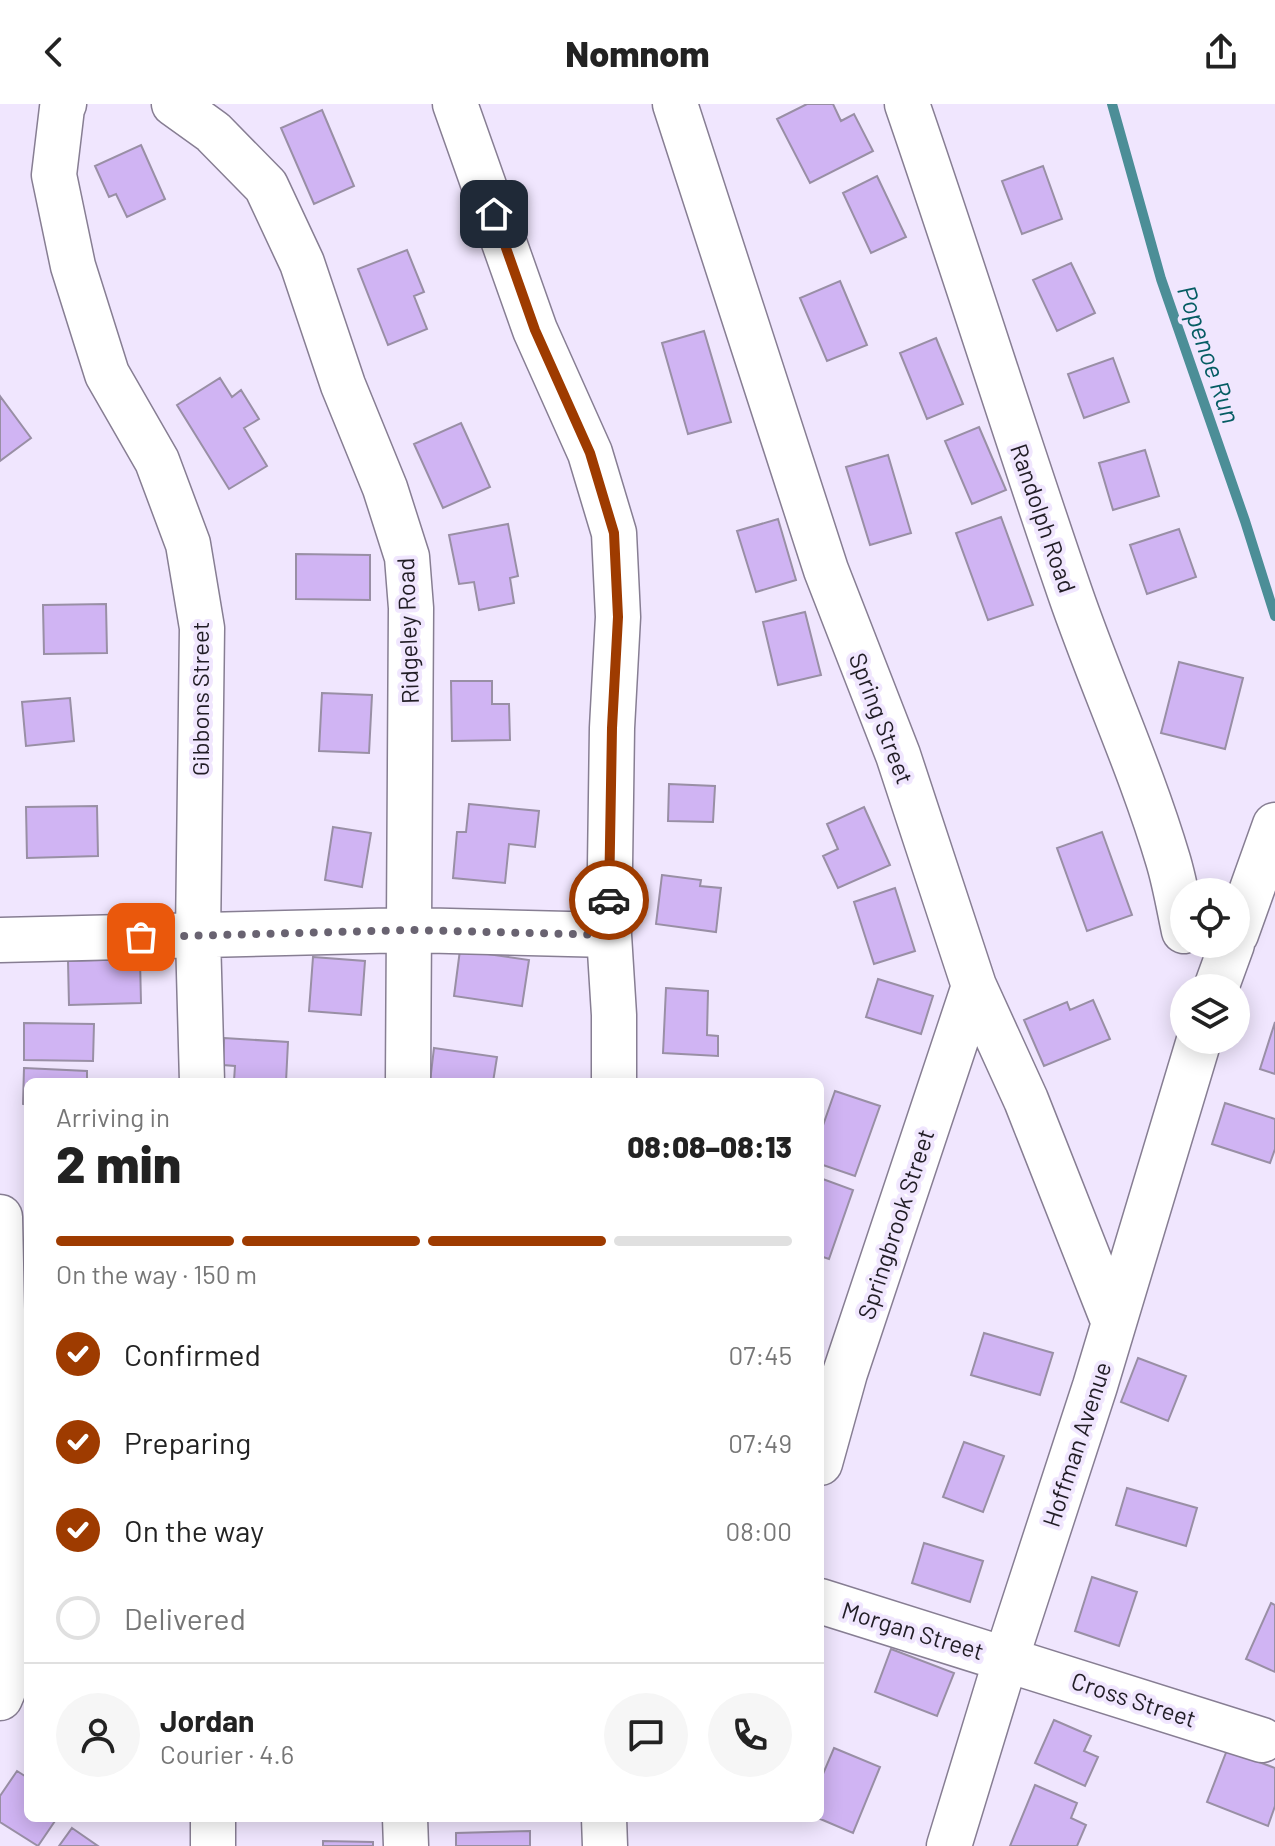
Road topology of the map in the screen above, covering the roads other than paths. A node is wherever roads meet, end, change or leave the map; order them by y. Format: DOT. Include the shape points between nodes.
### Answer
graph roads {
  1 [pos="64,104"];
  2 [pos="174,104"];
  3 [pos="455,104"];
  4 [pos="675,104"];
  5 [pos="907,104"];
  6 [pos="1275,825"];
  7 [pos="1172,878"];
  8 [pos="1250,895"];
  9 [pos="410,930"];
  10 [pos="609,935"];
  11 [pos="198,936"];
  12 [pos="0,940"];
  13 [pos="974,986"];
  14 [pos="1195,1054"];
  15 [pos="202,1078"];
  16 [pos="408,1078"];
  17 [pos="614,1078"];
  18 [pos="0,1217"];
  19 [pos="1114,1323"];
  20 [pos="824,1449"];
  21 [pos="11,1480"];
  22 [pos="824,1602"];
  23 [pos="1006,1659"];
  24 [pos="0,1698"];
  25 [pos="1262,1740"];
  26 [pos="213,1822"];
  27 [pos="405,1822"];
  28 [pos="604,1822"];
  29 [pos="213,1846"];
  30 [pos="406,1846"];
  31 [pos="605,1846"];
  32 [pos="949,1846"];
  1 -- 11 [label="street, Gibbons Street" via="54,175 73,266 107,374 157,461 191,558 202,628"];
  2 -- 9 [label="street, Ridgeley Road" via="213,132 266,186 302,263 407,557"];
  3 -- 10 [label="street" via="535,330 590,453 614,533 618,617"];
  4 -- 13 [label="street, Spring Street" via="826,570 898,755"];
  5 -- 7 [label="street, Randolph Road" via="1026,466"];
  6 -- 8 [label="street"];
  9 -- 10 [label="street"];
  9 -- 11 [label="street"];
  9 -- 16 [label="street, Ridgeley Road"];
  10 -- 17 [label="street"];
  11 -- 12 [label="street"];
  11 -- 15 [label="street, Gibbons Street"];
  13 -- 19 [label="street, Spring Street" via="1026,1100"];
  13 -- 20 [label="street, Springbrook Street"];
  14 -- 19 [label="street, Hoffman Avenue"];
  18 -- 21 [label="street"];
  19 -- 23 [label="street, Hoffman Avenue"];
  21 -- 24 [label="street" via="9,1633"];
  22 -- 23 [label="street, Morgan Street"];
  23 -- 25 [label="street, Cross Street"];
  23 -- 32 [label="street, Hoffman Avenue"];
  26 -- 29 [label="street"];
  27 -- 30 [label="street"];
  28 -- 31 [label="street"];
}
